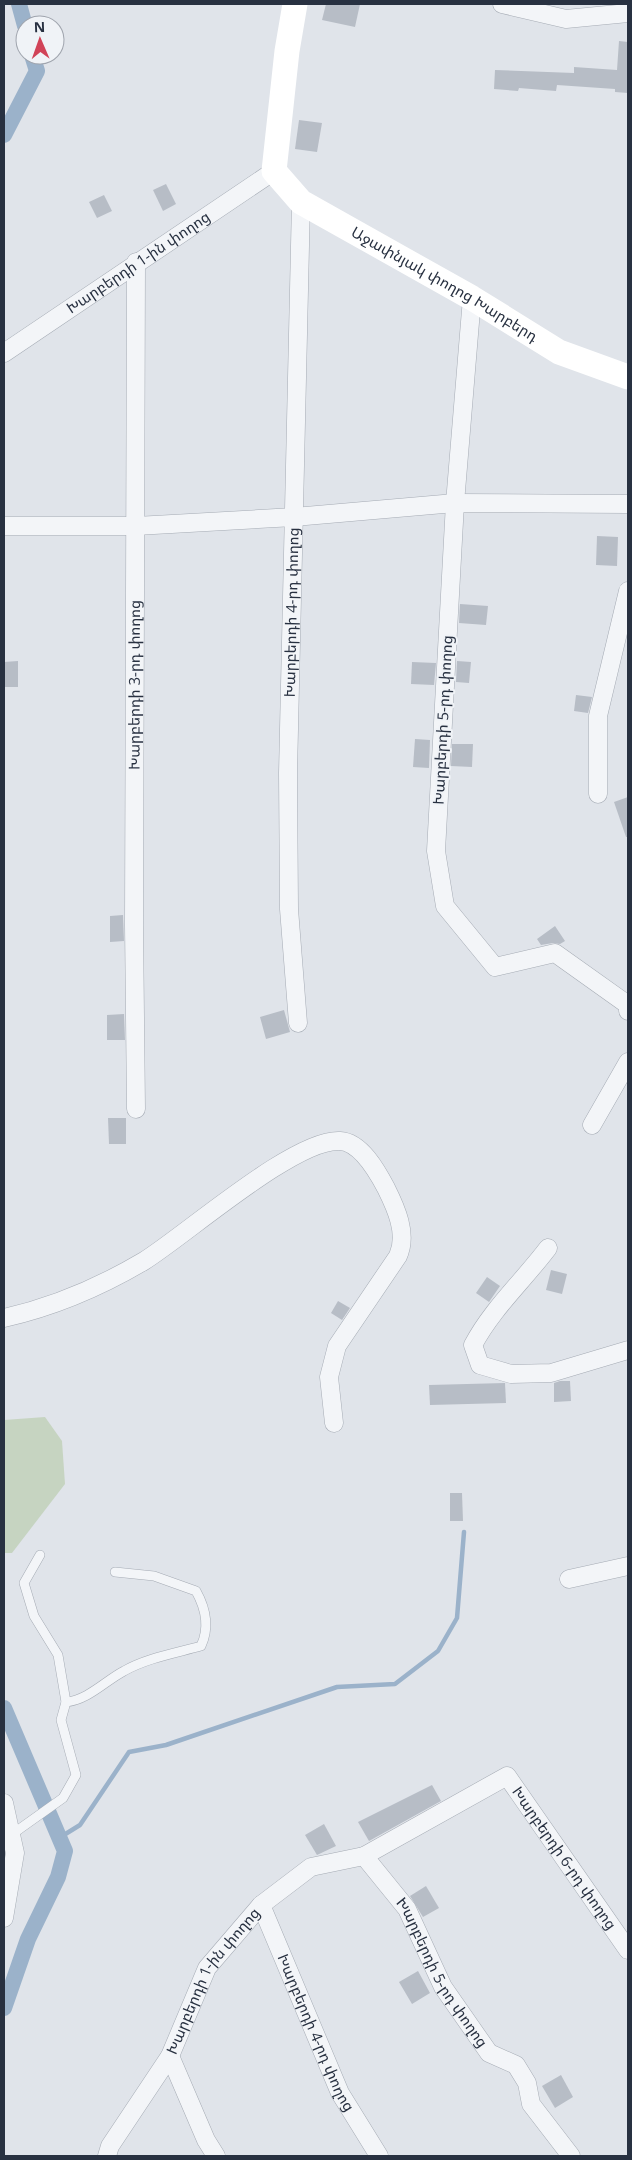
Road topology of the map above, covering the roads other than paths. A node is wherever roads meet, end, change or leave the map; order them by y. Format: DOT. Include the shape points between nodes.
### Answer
graph roads {
  1 [pos="295,4"];
  2 [pos="502,4"];
  3 [pos="628,13"];
  4 [pos="274,171"];
  5 [pos="301,202"];
  6 [pos="136,262"];
  7 [pos="472,298"];
  8 [pos="4,353"];
  9 [pos="628,377"];
  10 [pos="455,503"];
  11 [pos="628,504"];
  12 [pos="294,517"];
  13 [pos="4,526"];
  14 [pos="136,526"];
  15 [pos="628,591"];
  16 [pos="598,794"];
  17 [pos="628,1011"];
  18 [pos="298,1023"];
  19 [pos="628,1062"];
  20 [pos="136,1109"];
  21 [pos="592,1124"];
  22 [pos="548,1248"];
  23 [pos="4,1318"];
  24 [pos="628,1350"];
  25 [pos="334,1423"];
  26 [pos="40,1555"];
  27 [pos="628,1566"];
  28 [pos="115,1572"];
  29 [pos="569,1580"];
  30 [pos="66,1702"];
  31 [pos="4,1803"];
  32 [pos="11,1835"];
  33 [pos="364,1856"];
  34 [pos="262,1905"];
  35 [pos="4,1918"];
  36 [pos="628,1950"];
  37 [pos="170,2056"];
  38 [pos="107,2156"];
  39 [pos="216,2156"];
  40 [pos="379,2156"];
  41 [pos="571,2156"];
  1 -- 4 [label="street"];
  2 -- 3 [label="street" via="566,19"];
  4 -- 5 [label="street, Աջափնյակ փողոց Խարբերդ"];
  4 -- 6 [label="street, Խարբերդի 1-ին փողոց"];
  5 -- 7 [label="street, Աջափնյակ փողոց Խարբերդ"];
  5 -- 12 [label="street, Խարբերդի 4-րդ փողոց"];
  6 -- 8 [label="street, Խարբերդի 1-ին փողոց"];
  6 -- 14 [label="street, Խարբերդի 3-րդ փողոց"];
  7 -- 9 [label="street, Աջափնյակ փողոց Խարբերդ" via="559,352"];
  7 -- 10 [label="street, Խարբերդի 5-րդ փողոց"];
  10 -- 11 [label="street"];
  10 -- 12 [label="street"];
  10 -- 17 [label="street, Խարբերդի 5-րդ փողոց" via="436,851 445,906 495,967 556,952 628,1005"];
  12 -- 14 [label="street"];
  12 -- 18 [label="street, Խարբերդի 4-րդ փողոց" via="288,773 289,909"];
  13 -- 14 [label="street"];
  14 -- 20 [label="street, Խարբերդի 3-րդ փողոց"];
  15 -- 16 [label="street" via="598,716"];
  19 -- 21 [label="street"];
  22 -- 24 [label="street" via="485,1322 473,1345 480,1365 511,1374 551,1374"];
  23 -- 25 [label="street" via="62,1301 108,1280 145,1260 286,1161 322,1143 348,1142 377,1170 389,1195 403,1240 398,1256 337,1346 330,1377"];
  26 -- 30 [label="lane" via="24,1583 34,1616 58,1655"];
  27 -- 29 [label="street"];
  28 -- 30 [label="lane" via="154,1576 196,1591 204,1606 207,1634 202,1646 157,1657 125,1670 78,1701"];
  30 -- 32 [label="lane" via="61,1720 76,1775 63,1798"];
  31 -- 32 [label="street"];
  32 -- 35 [label="street" via="15,1853"];
  33 -- 34 [label="street, Խարբերդի 1-ին փողոց" via="312,1867"];
  33 -- 36 [label="street, Խարբերդի 6-րդ փողոց" via="507,1776"];
  33 -- 41 [label="street, Խարբերդի 5-րդ փողոց" via="407,1909 448,1994 489,2052 516,2065 526,2083 531,2104"];
  34 -- 37 [label="street, Խարբերդի 1-ին փողոց" via="207,1968"];
  34 -- 40 [label="street, Խարբերդի 4-րդ փողոց" via="340,2093"];
  37 -- 38 [label="street, Խարբերդի 1-ին փողոց" via="110,2146"];
  37 -- 39 [label="street"];
}
